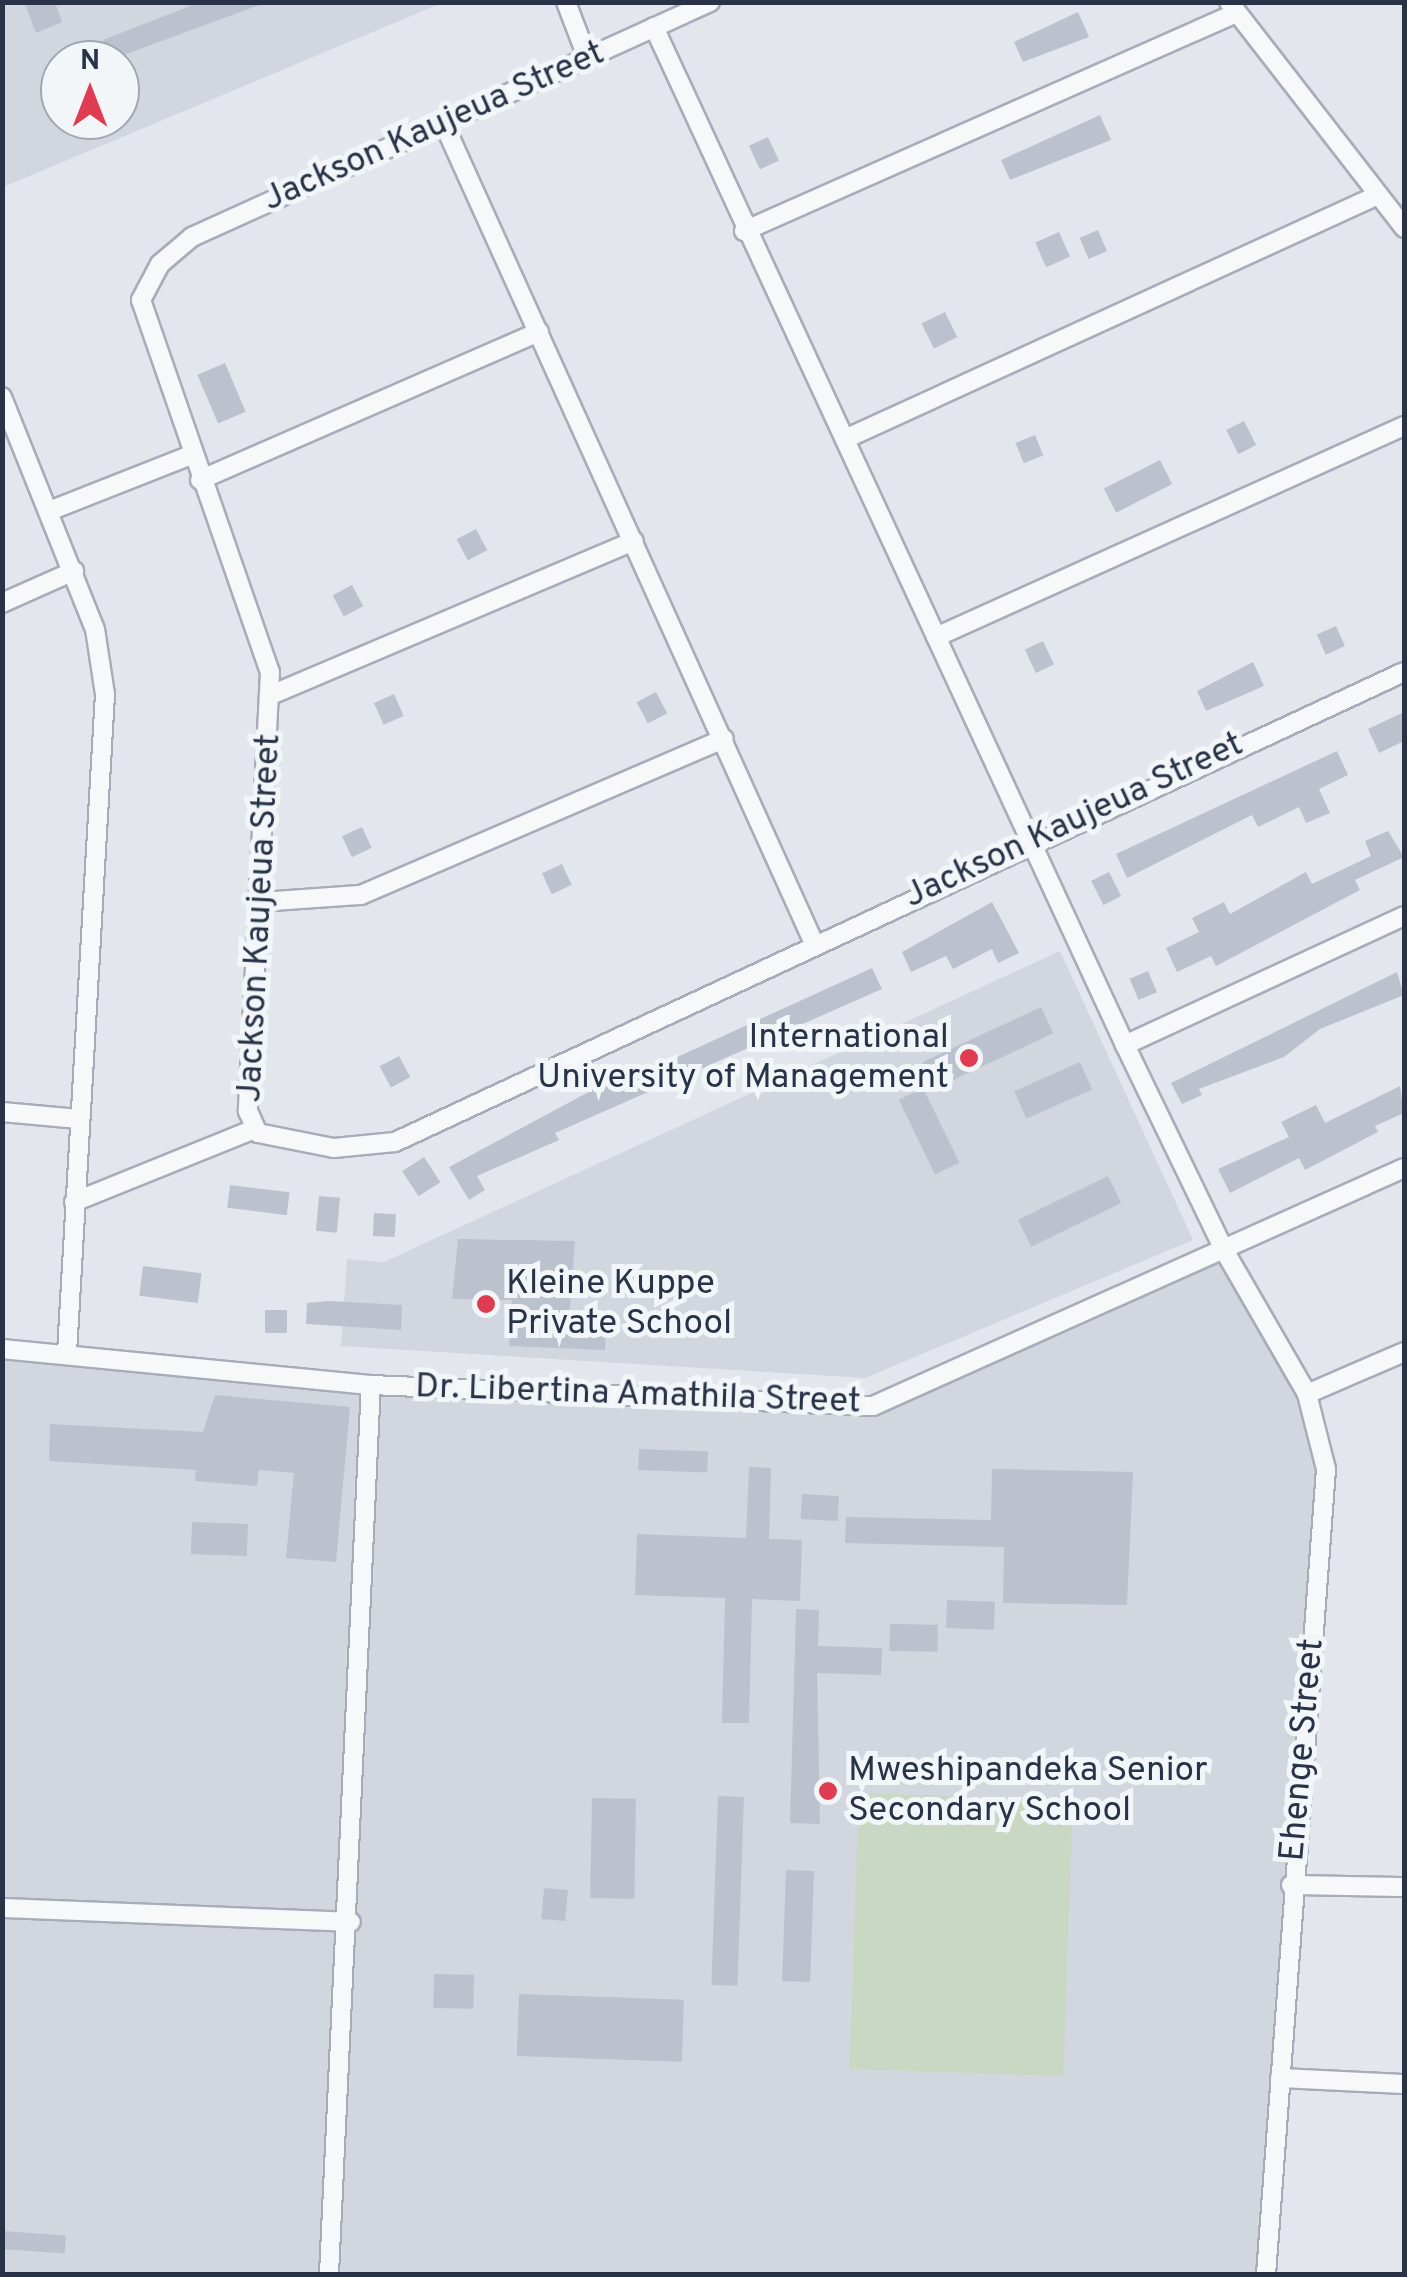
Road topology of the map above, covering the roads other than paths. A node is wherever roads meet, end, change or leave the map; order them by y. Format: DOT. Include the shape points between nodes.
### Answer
graph roads {
  1 [pos="566,2"];
  2 [pos="710,2"];
  3 [pos="1232,8"];
  4 [pos="654,27"];
  5 [pos="587,57"];
  6 [pos="443,122"];
  7 [pos="1378,196"];
  8 [pos="1404,228"];
  9 [pos="744,231"];
  10 [pos="539,332"];
  11 [pos="2,397"];
  12 [pos="1404,426"];
  13 [pos="844,439"];
  14 [pos="192,455"];
  15 [pos="200,480"];
  16 [pos="50,511"];
  17 [pos="634,540"];
  18 [pos="74,571"];
  19 [pos="2,603"];
  20 [pos="936,637"];
  21 [pos="1404,672"];
  22 [pos="272,695"];
  23 [pos="724,738"];
  24 [pos="1028,841"];
  25 [pos="260,902"];
  26 [pos="1404,916"];
  27 [pos="812,942"];
  28 [pos="1125,1045"];
  29 [pos="2,1112"];
  30 [pos="80,1119"];
  31 [pos="255,1128"];
  32 [pos="1404,1168"];
  33 [pos="74,1202"];
  34 [pos="1224,1250"];
  35 [pos="2,1348"];
  36 [pos="67,1352"];
  37 [pos="1404,1352"];
  38 [pos="371,1385"];
  39 [pos="1307,1394"];
  40 [pos="1290,1885"];
  41 [pos="1404,1887"];
  42 [pos="2,1908"];
  43 [pos="351,1922"];
  44 [pos="1280,2078"];
  45 [pos="1404,2084"];
  46 [pos="328,2274"];
  47 [pos="1266,2274"];
  1 -- 5 [label="street"];
  2 -- 4 [label="street, Jackson Kaujeua Street"];
  3 -- 7 [label="street"];
  3 -- 9 [label="street"];
  4 -- 5 [label="street, Jackson Kaujeua Street"];
  4 -- 9 [label="street, Ehenge Street"];
  5 -- 6 [label="street, Jackson Kaujeua Street"];
  6 -- 10 [label="street"];
  6 -- 14 [label="street, Jackson Kaujeua Street" via="192,237 160,264 141,316"];
  7 -- 8 [label="street"];
  7 -- 13 [label="street"];
  9 -- 13 [label="street, Ehenge Street"];
  10 -- 15 [label="street"];
  10 -- 17 [label="street"];
  11 -- 16 [label="street"];
  12 -- 20 [label="street"];
  13 -- 20 [label="street, Ehenge Street"];
  14 -- 15 [label="street, Jackson Kaujeua Street"];
  14 -- 16 [label="street"];
  15 -- 22 [label="street, Jackson Kaujeua Street" via="270,672"];
  16 -- 18 [label="street"];
  17 -- 22 [label="street"];
  17 -- 23 [label="street"];
  18 -- 19 [label="street"];
  18 -- 30 [label="street" via="95,629 105,694"];
  20 -- 24 [label="street, Ehenge Street"];
  21 -- 24 [label="street, Jackson Kaujeua Street"];
  22 -- 25 [label="street, Jackson Kaujeua Street"];
  23 -- 25 [label="street" via="362,894"];
  23 -- 27 [label="street"];
  24 -- 27 [label="street, Jackson Kaujeua Street"];
  24 -- 28 [label="street, Ehenge Street"];
  25 -- 31 [label="street, Jackson Kaujeua Street" via="248,1111"];
  26 -- 28 [label="street"];
  27 -- 31 [label="street, Jackson Kaujeua Street" via="395,1142 284,1144"];
  28 -- 34 [label="street, Ehenge Street"];
  29 -- 30 [label="street"];
  30 -- 33 [label="street"];
  31 -- 33 [label="street"];
  32 -- 34 [label="street, Dr. Libertina Amathila Street"];
  33 -- 36 [label="street"];
  34 -- 38 [label="street, Dr. Libertina Amathila Street" via="873,1406"];
  34 -- 39 [label="street, Ehenge Street"];
  35 -- 36 [label="street, Dr. Libertina Amathila Street"];
  36 -- 38 [label="street, Dr. Libertina Amathila Street"];
  37 -- 39 [label="street"];
  38 -- 43 [label="street"];
  39 -- 40 [label="street, Ehenge Street" via="1326,1469"];
  40 -- 41 [label="street"];
  40 -- 44 [label="street, Ehenge Street"];
  42 -- 43 [label="street"];
  43 -- 46 [label="street"];
  44 -- 45 [label="street"];
  44 -- 47 [label="street, Ehenge Street"];
}
